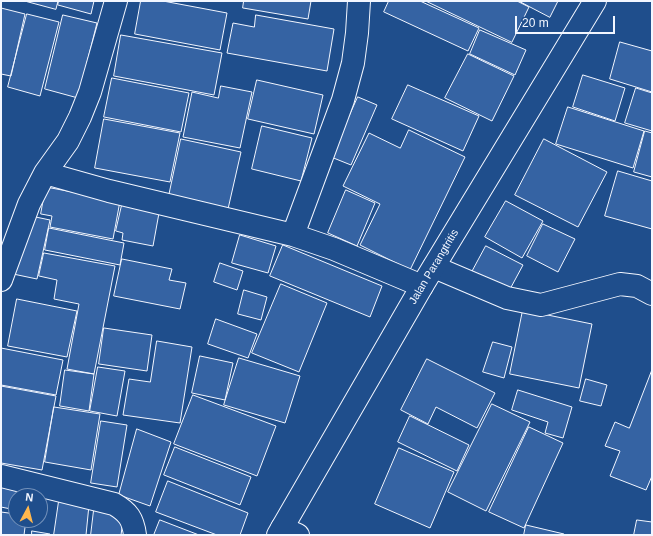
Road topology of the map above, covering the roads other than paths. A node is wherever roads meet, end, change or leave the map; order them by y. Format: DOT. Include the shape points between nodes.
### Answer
graph roads {
  1 [pos="116,1"];
  2 [pos="359,1"];
  3 [pos="595,1"];
  4 [pos="45,173"];
  5 [pos="293,235"];
  6 [pos="434,266"];
  7 [pos="1,280"];
  8 [pos="422,286"];
  9 [pos="652,294"];
  10 [pos="1,476"];
  11 [pos="286,533"];
  12 [pos="135,535"];
  1 -- 4 [label="street" via="90,92 80,117 68,141"];
  2 -- 5 [label="street" via="353,64 343,100"];
  3 -- 6 [label="street, Jalan Parangtritis"];
  4 -- 5 [label="street"];
  4 -- 7 [label="street" via="28,204"];
  5 -- 8 [label="street" via="334,249"];
  6 -- 8 [label="street, Jalan Parangtritis"];
  6 -- 9 [label="street" via="507,298 541,305 620,284 637,286"];
  8 -- 11 [label="street, Jalan Parangtritis"];
  10 -- 12 [label="street" via="114,504 128,514 134,523"];
}
